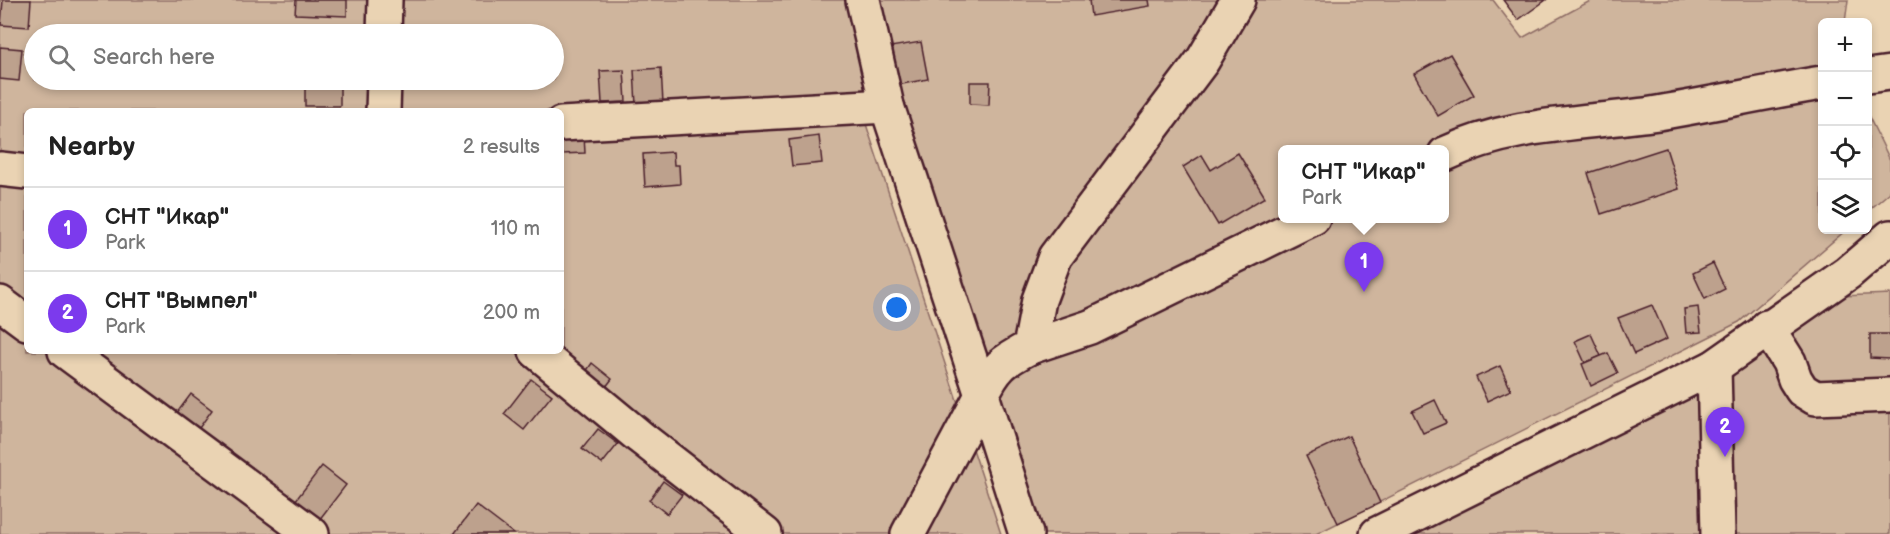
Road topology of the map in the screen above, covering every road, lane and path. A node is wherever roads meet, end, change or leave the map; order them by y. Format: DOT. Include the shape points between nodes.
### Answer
graph roads {
  1 [pos="385,0"];
  2 [pos="863,0"];
  3 [pos="1238,0"];
  4 [pos="384,24"];
  5 [pos="1890,73"];
  6 [pos="1872,75"];
  7 [pos="1818,84"];
  8 [pos="384,90"];
  9 [pos="887,106"];
  10 [pos="384,108"];
  11 [pos="564,124"];
  12 [pos="1449,152"];
  13 [pos="0,169"];
  14 [pos="24,172"];
  15 [pos="1305,223"];
  16 [pos="1890,237"];
  17 [pos="0,303"];
  18 [pos="24,321"];
  19 [pos="1767,327"];
  20 [pos="1030,347"];
  21 [pos="69,354"];
  22 [pos="540,354"];
  23 [pos="1714,367"];
  24 [pos="982,395"];
  25 [pos="1890,395"];
  26 [pos="312,534"];
  27 [pos="765,534"];
  28 [pos="908,534"];
  29 [pos="1026,534"];
  30 [pos="1377,534"];
  31 [pos="1718,534"];
  1 -- 4 [label="street"];
  2 -- 9 [label="street"];
  3 -- 20 [label="street" via="1203,60 1055,257 1039,300"];
  5 -- 6 [label="street"];
  7 -- 12 [label="street" via="1651,114 1527,128"];
  8 -- 10 [label="street"];
  9 -- 11 [label="street"];
  9 -- 24 [label="street"];
  13 -- 14 [label="street"];
  15 -- 20 [label="street" via="1090,327"];
  16 -- 19 [label="street" via="1848,273"];
  17 -- 18 [label="street"];
  19 -- 23 [label="street"];
  19 -- 25 [label="street" via="1798,384 1815,398"];
  20 -- 24 [label="street" via="1005,360 993,372"];
  21 -- 26 [label="street"];
  22 -- 27 [label="street"];
  23 -- 30 [label="street"];
  23 -- 31 [label="street"];
  24 -- 28 [label="street"];
  24 -- 29 [label="street"];
}
